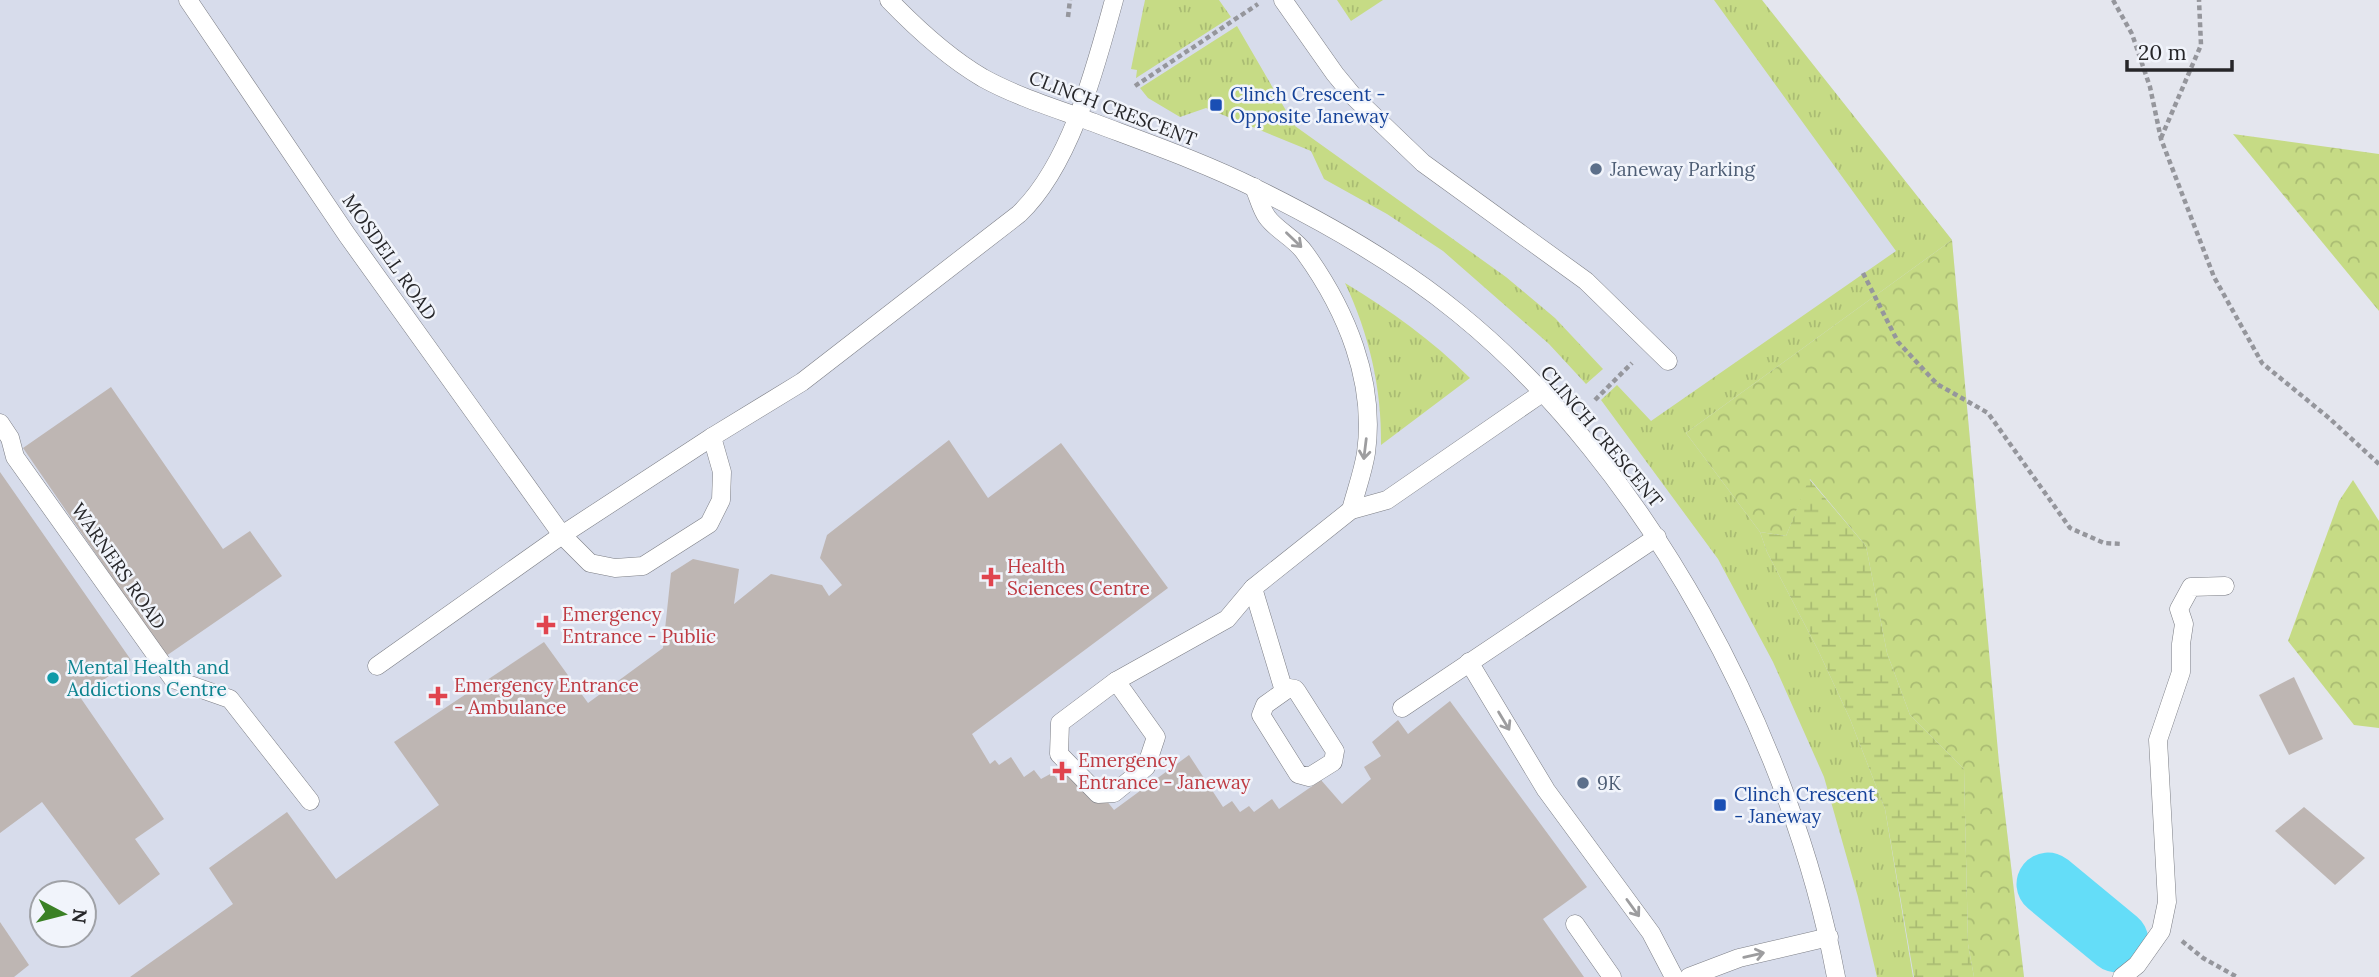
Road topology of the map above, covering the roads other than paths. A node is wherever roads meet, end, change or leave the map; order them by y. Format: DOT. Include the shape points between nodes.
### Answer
graph roads {
  1 [pos="188,0"];
  2 [pos="889,0"];
  3 [pos="1114,0"];
  4 [pos="1283,0"];
  5 [pos="1077,116"];
  6 [pos="1254,187"];
  7 [pos="1668,361"];
  8 [pos="1542,393"];
  9 [pos="0,423"];
  10 [pos="712,437"];
  11 [pos="1351,510"];
  12 [pos="562,535"];
  13 [pos="1657,537"];
  14 [pos="2225,586"];
  15 [pos="1253,588"];
  16 [pos="1469,662"];
  17 [pos="377,666"];
  18 [pos="1116,681"];
  19 [pos="1284,691"];
  20 [pos="1402,708"];
  21 [pos="310,801"];
  22 [pos="1575,924"];
  23 [pos="1829,937"];
  24 [pos="1612,977"];
  25 [pos="1674,977"];
  26 [pos="1689,977"];
  27 [pos="1836,977"];
  28 [pos="2122,977"];
  1 -- 12 [label="lane, MOSDELL ROAD" via="347,235"];
  2 -- 5 [label="lane, CLINCH CRESCENT" via="936,45 985,79"];
  3 -- 5 [label="lane"];
  4 -- 7 [label="lane" via="1354,97 1423,163 1586,281"];
  5 -- 6 [label="lane, CLINCH CRESCENT"];
  5 -- 10 [label="lane" via="1045,185 1020,214 802,382"];
  6 -- 8 [label="lane, CLINCH CRESCENT" via="1416,280 1461,315"];
  6 -- 11 [label="lane, one-way" via="1267,217 1299,244 1333,295 1361,369 1367,444"];
  8 -- 11 [label="lane" via="1387,500"];
  8 -- 13 [label="lane, CLINCH CRESCENT"];
  9 -- 21 [label="lane, WARNERS ROAD" via="15,457 173,678 230,699"];
  10 -- 12 [label="lane"];
  10 -- 12 [label="lane, MOSDELL ROAD" via="722,472 721,500 709,524 643,566 615,568 590,563"];
  11 -- 15 [label="lane"];
  12 -- 17 [label="lane"];
  13 -- 16 [label="lane"];
  13 -- 23 [label="lane, CLINCH CRESCENT" via="1741,690 1788,802"];
  14 -- 28 [label="lane" via="2191,587 2179,609 2184,624 2181,672 2158,740 2167,902 2161,931 2137,965"];
  15 -- 18 [label="lane" via="1227,619"];
  15 -- 19 [label="lane"];
  16 -- 20 [label="lane"];
  16 -- 25 [label="lane, one-way" via="1546,790 1651,933"];
  18 -- 18 [label="lane" via="1060,723 1059,754 1098,794 1114,793 1146,767 1156,737"];
  19 -- 19 [label="lane" via="1265,705 1261,715 1298,774 1315,775 1333,762 1335,751 1295,689"];
  22 -- 24 [label="lane"];
  26 -- 23 [label="lane, one-way" via="1739,958"];
  23 -- 27 [label="lane, CLINCH CRESCENT"];
}
